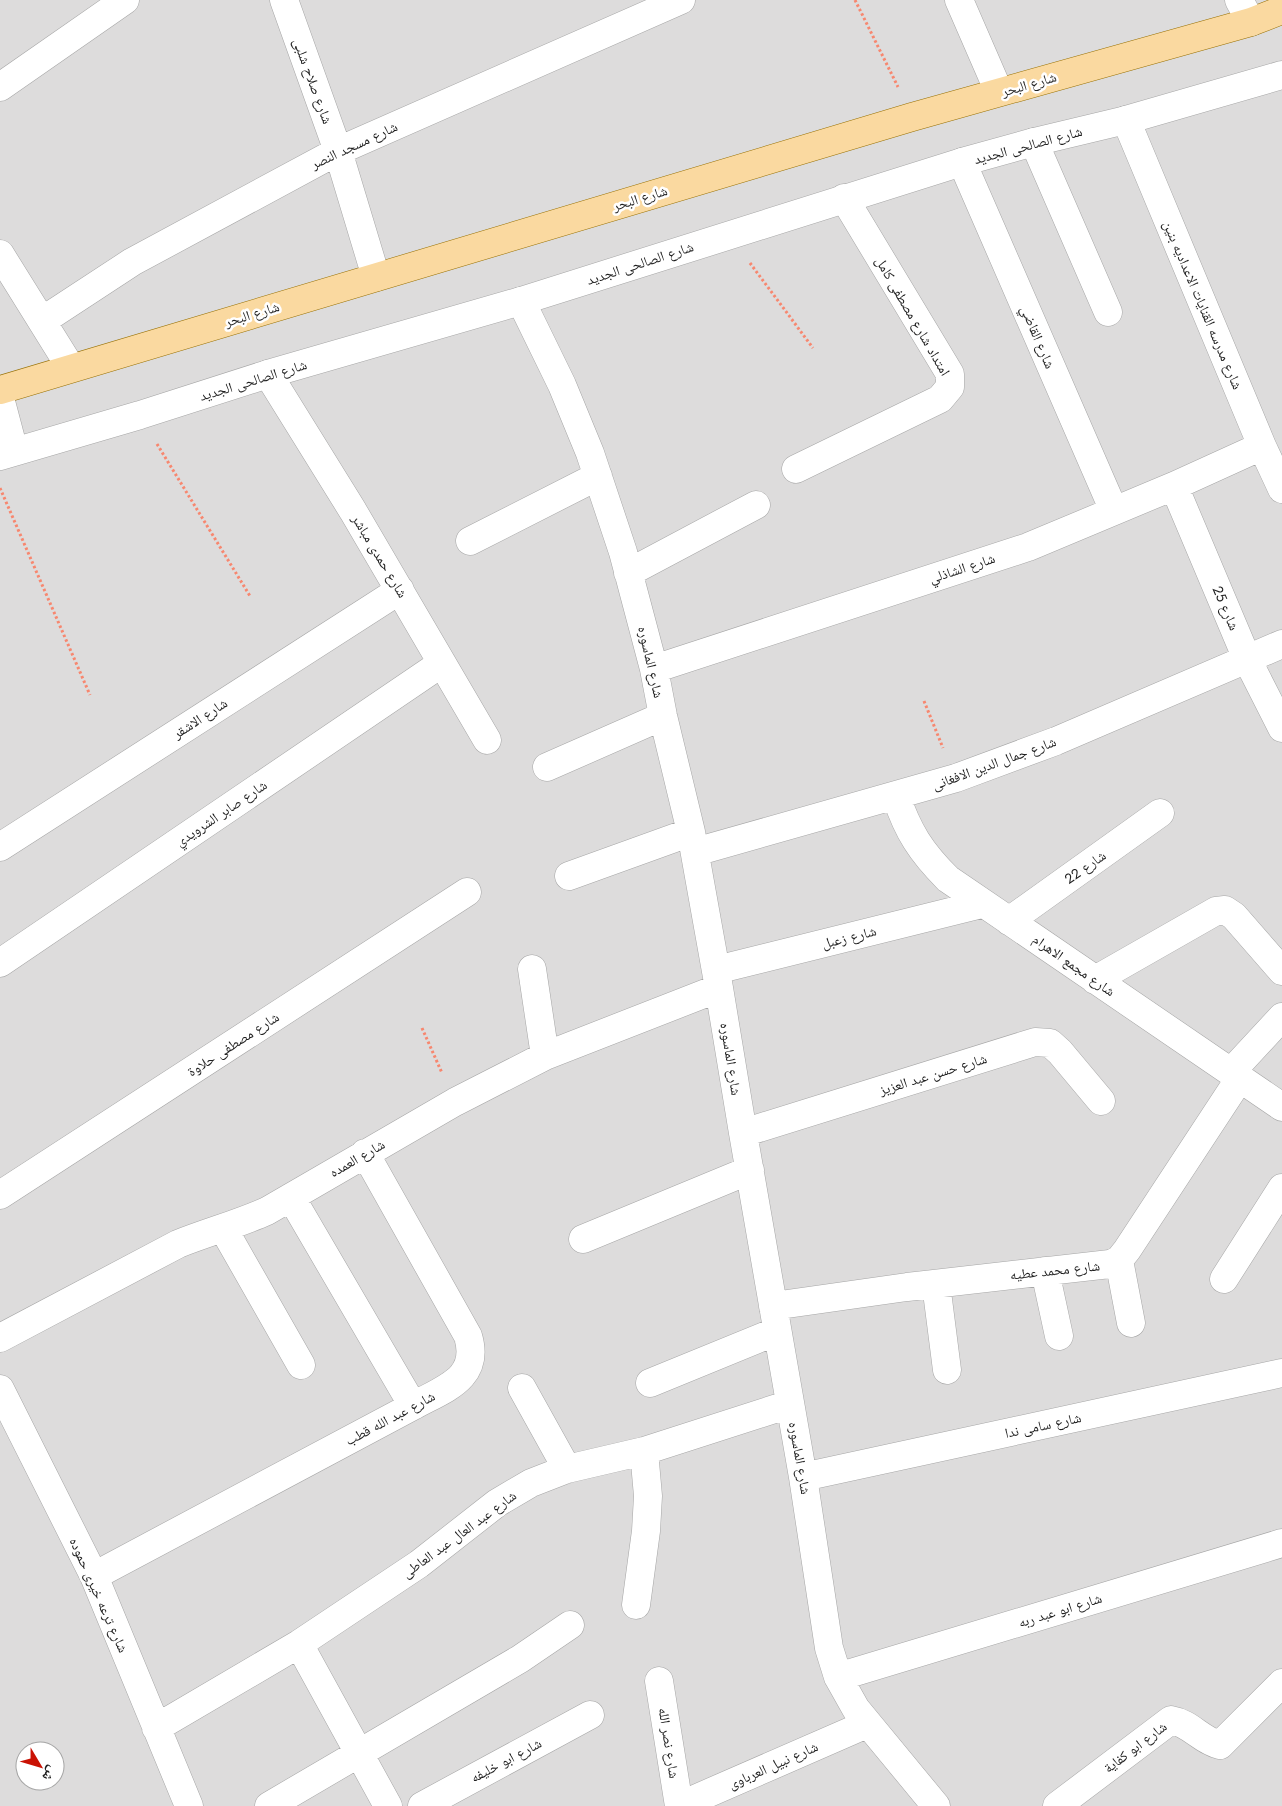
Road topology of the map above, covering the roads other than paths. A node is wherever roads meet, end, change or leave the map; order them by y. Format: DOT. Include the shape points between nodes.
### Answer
graph roads {
  1 [pos="125,0"];
  2 [pos="284,0"];
  3 [pos="681,0"];
  4 [pos="959,0"];
  5 [pos="1245,11"];
  6 [pos="1282,11"];
  7 [pos="1282,75"];
  8 [pos="0,87"];
  9 [pos="998,92"];
  10 [pos="1126,120"];
  11 [pos="1034,142"];
  12 [pos="338,151"];
  13 [pos="962,162"];
  14 [pos="844,198"];
  15 [pos="0,254"];
  16 [pos="376,277"];
  17 [pos="521,301"];
  18 [pos="1108,312"];
  19 [pos="42,321"];
  20 [pos="71,368"];
  21 [pos="268,374"];
  22 [pos="0,390"];
  23 [pos="0,398"];
  24 [pos="1262,446"];
  25 [pos="7,454"];
  26 [pos="796,469"];
  27 [pos="598,476"];
  28 [pos="1174,486"];
  29 [pos="1282,489"];
  30 [pos="756,505"];
  31 [pos="1114,511"];
  32 [pos="470,541"];
  33 [pos="628,573"];
  34 [pos="400,590"];
  35 [pos="1282,644"];
  36 [pos="1247,660"];
  37 [pos="442,663"];
  38 [pos="654,669"];
  39 [pos="663,716"];
  40 [pos="1282,728"];
  41 [pos="487,740"];
  42 [pos="547,767"];
  43 [pos="896,796"];
  44 [pos="1160,813"];
  45 [pos="693,842"];
  46 [pos="0,847"];
  47 [pos="569,876"];
  48 [pos="467,892"];
  49 [pos="982,904"];
  50 [pos="1009,920"];
  51 [pos="0,963"];
  52 [pos="532,968"];
  53 [pos="1282,971"];
  54 [pos="718,979"];
  55 [pos="1095,980"];
  56 [pos="1282,1017"];
  57 [pos="545,1056"];
  58 [pos="1235,1075"];
  59 [pos="1101,1101"];
  60 [pos="1282,1107"];
  61 [pos="743,1134"];
  62 [pos="365,1154"];
  63 [pos="750,1170"];
  64 [pos="1282,1188"];
  65 [pos="0,1195"];
  66 [pos="291,1197"];
  67 [pos="223,1228"];
  68 [pos="583,1239"];
  69 [pos="1119,1260"];
  70 [pos="1045,1271"];
  71 [pos="1224,1279"];
  72 [pos="936,1284"];
  73 [pos="775,1319"];
  74 [pos="1132,1323"];
  75 [pos="1059,1336"];
  76 [pos="0,1338"];
  77 [pos="301,1365"];
  78 [pos="947,1370"];
  79 [pos="1282,1373"];
  80 [pos="650,1383"];
  81 [pos="522,1388"];
  82 [pos="0,1389"];
  83 [pos="790,1404"];
  84 [pos="413,1406"];
  85 [pos="644,1450"];
  86 [pos="566,1469"];
  87 [pos="803,1477"];
  88 [pos="1282,1543"];
  89 [pos="94,1576"];
  90 [pos="636,1604"];
  91 [pos="570,1625"];
  92 [pos="299,1644"];
  93 [pos="838,1677"];
  94 [pos="659,1680"];
  95 [pos="1282,1684"];
  96 [pos="590,1715"];
  97 [pos="867,1724"];
  98 [pos="156,1728"];
  99 [pos="359,1754"];
  100 [pos="189,1806"];
  101 [pos="269,1806"];
  102 [pos="388,1806"];
  103 [pos="422,1806"];
  104 [pos="679,1806"];
  105 [pos="936,1806"];
  106 [pos="1057,1806"];
  1 -- 8 [label="street"];
  2 -- 12 [label="street, شارع صلاح شلبى"];
  3 -- 12 [label="street, شارع مسجد النصر"];
  4 -- 9 [label="street"];
  5 -- 6 [label="main road, شارع البحر"];
  5 -- 9 [label="main road, شارع البحر"];
  7 -- 10 [label="street, شارع الصالحى الجديد"];
  9 -- 16 [label="main road, شارع البحر"];
  10 -- 11 [label="street, شارع الصالحى الجديد"];
  10 -- 24 [label="street, شارع مدرسه القنايات الاعداديه بنين"];
  11 -- 13 [label="street, شارع الصالحى الجديد"];
  11 -- 18 [label="street"];
  12 -- 16 [label="street, شارع صلاح شلبى"];
  12 -- 19 [label="street, شارع مسجد النصر" via="132,262"];
  13 -- 14 [label="street, شارع الصالحى الجديد"];
  13 -- 31 [label="street, شارع القاضي"];
  14 -- 17 [label="street, شارع الصالحى الجديد"];
  14 -- 26 [label="street, امتداد شارع مصطفى كامل" via="950,374 950,388 940,399"];
  15 -- 19 [label="street"];
  16 -- 20 [label="main road, شارع البحر"];
  17 -- 21 [label="street, شارع الصالحى الجديد"];
  17 -- 27 [label="street, شارع الماسوره" via="562,385"];
  19 -- 20 [label="street"];
  20 -- 22 [label="main road, شارع البحر"];
  21 -- 25 [label="street, شارع الصالحى الجديد"];
  21 -- 34 [label="street, شارع حمدى مباشر"];
  23 -- 25 [label="street"];
  24 -- 28 [label="street, شارع الشاذلي"];
  24 -- 29 [label="street, شارع مدرسه القنايات الاعداديه بنين"];
  27 -- 32 [label="street"];
  27 -- 33 [label="street, شارع الماسوره"];
  28 -- 31 [label="street, شارع الشاذلي"];
  28 -- 36 [label="street, شارع 25"];
  30 -- 33 [label="street"];
  31 -- 38 [label="street, شارع الشاذلي" via="1028,547"];
  33 -- 38 [label="street, شارع الماسوره"];
  34 -- 37 [label="street, شارع حمدى مباشر"];
  34 -- 46 [label="street, شارع الاشقر"];
  35 -- 36 [label="street, شارع جمال الدين الافغانى"];
  36 -- 40 [label="street, شارع 25"];
  36 -- 43 [label="street, شارع جمال الدين الافغانى" via="1056,741"];
  37 -- 41 [label="street, شارع حمدى مباشر"];
  37 -- 51 [label="street, شارع صابر الشرويدي"];
  38 -- 39 [label="street, شارع الماسوره"];
  39 -- 42 [label="street"];
  39 -- 45 [label="street, شارع الماسوره"];
  43 -- 45 [label="street, شارع جمال الدين الافغانى"];
  43 -- 49 [label="street, شارع مجمع الاهرام" via="905,822 924,853 948,879"];
  44 -- 50 [label="street, شارع 22"];
  45 -- 47 [label="street, شارع جمال الدين الافغانى"];
  45 -- 54 [label="street, شارع الماسوره"];
  48 -- 65 [label="street, شارع مصطفى حلاوة"];
  49 -- 50 [label="street, شارع مجمع الاهرام"];
  49 -- 54 [label="street, شارع زعبل"];
  50 -- 55 [label="street, شارع مجمع الاهرام"];
  52 -- 57 [label="street"];
  53 -- 55 [label="street" via="1225,910 1216,911"];
  54 -- 57 [label="street, شارع العمده"];
  54 -- 61 [label="street, شارع الماسوره"];
  55 -- 58 [label="street, شارع مجمع الاهرام"];
  56 -- 58 [label="street, شارع محمد عطيه"];
  57 -- 62 [label="street, شارع العمده" via="455,1102"];
  58 -- 60 [label="street, شارع مجمع الاهرام"];
  58 -- 69 [label="street, شارع محمد عطيه"];
  59 -- 61 [label="street, شارع حسن عبد العزيز" via="1050,1043 1035,1042"];
  61 -- 63 [label="street, شارع الماسوره"];
  62 -- 66 [label="street, شارع العمده"];
  62 -- 84 [label="street, شارع عبد الله قطب" via="472,1347 472,1359 460,1380"];
  63 -- 68 [label="street"];
  63 -- 73 [label="street, شارع الماسوره"];
  64 -- 71 [label="street"];
  66 -- 67 [label="street, شارع العمده" via="252,1218"];
  66 -- 84 [label="street"];
  67 -- 76 [label="street, شارع العمده" via="178,1244"];
  67 -- 77 [label="street"];
  69 -- 70 [label="street, شارع محمد عطيه" via="1110,1264"];
  69 -- 74 [label="street"];
  70 -- 72 [label="street, شارع محمد عطيه"];
  70 -- 75 [label="street"];
  72 -- 73 [label="street, شارع محمد عطيه"];
  72 -- 78 [label="street"];
  73 -- 80 [label="street, شارع محمد عطيه"];
  73 -- 83 [label="street, شارع الماسوره"];
  79 -- 87 [label="street, شارع سامى ندا"];
  81 -- 86 [label="street"];
  82 -- 89 [label="street, شارع ترعه خيرى حموده"];
  83 -- 85 [label="street, شارع عبد العال عبد العاطى"];
  83 -- 87 [label="street, شارع الماسوره"];
  84 -- 89 [label="street, شارع عبد الله قطب"];
  85 -- 86 [label="street, شارع عبد العال عبد العاطى"];
  85 -- 90 [label="street" via="648,1496"];
  86 -- 92 [label="street, شارع عبد العال عبد العاطى" via="497,1503 420,1564"];
  87 -- 93 [label="street, شارع الماسوره" via="829,1648"];
  88 -- 93 [label="street, شارع ابو عبد ربه"];
  89 -- 98 [label="street, شارع ترعه خيرى حموده"];
  91 -- 99 [label="street" via="520,1659"];
  92 -- 98 [label="street, شارع عبد العال عبد العاطى"];
  92 -- 99 [label="street"];
  93 -- 97 [label="street, شارع الماسوره"];
  94 -- 104 [label="street, شارع نصر الله"];
  95 -- 106 [label="street, شارع ابو كفاية" via="1220,1745 1210,1743 1171,1720"];
  96 -- 103 [label="street, شارع ابو خليفه"];
  97 -- 104 [label="street, شارع نبيل العرباوى"];
  97 -- 105 [label="street, شارع الماسوره"];
  98 -- 100 [label="street, شارع ترعه خيرى حموده"];
  99 -- 101 [label="street"];
  99 -- 102 [label="street"];
}
